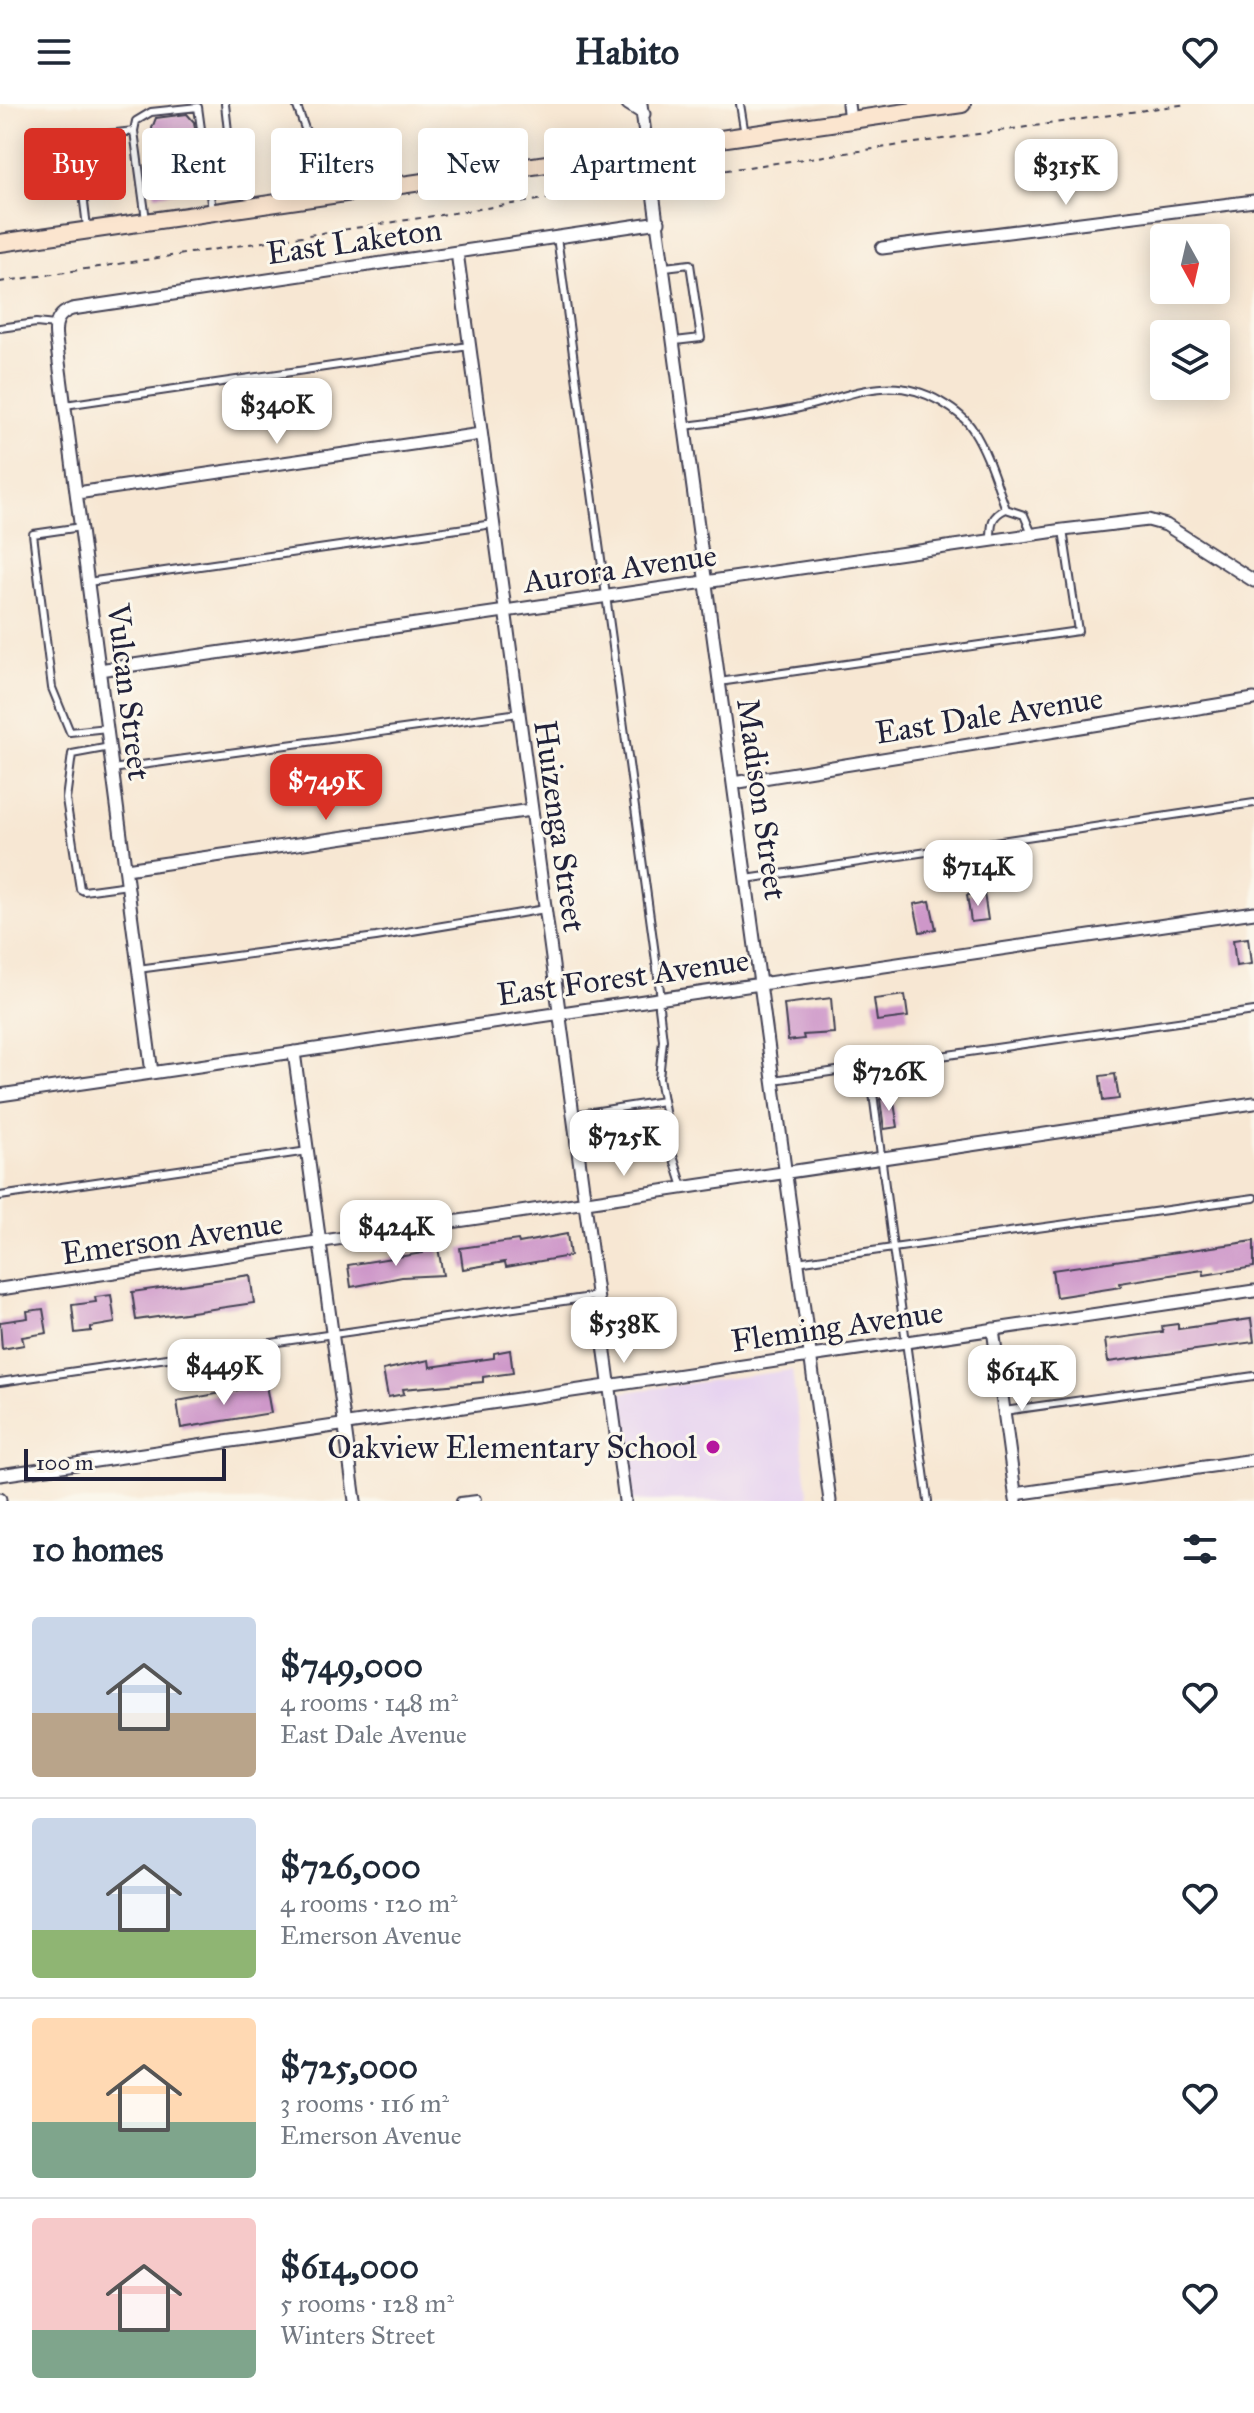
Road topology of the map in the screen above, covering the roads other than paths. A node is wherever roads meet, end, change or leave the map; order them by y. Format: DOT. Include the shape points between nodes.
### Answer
graph roads {
  1 [pos="225,104"];
  2 [pos="296,104"];
  3 [pos="628,104"];
  4 [pos="740,104"];
  5 [pos="955,104"];
  6 [pos="962,104"];
  7 [pos="900,108"];
  8 [pos="643,109"];
  9 [pos="849,112"];
  10 [pos="228,128"];
  11 [pos="305,128"];
  12 [pos="134,131"];
  13 [pos="745,135"];
  14 [pos="725,138"];
  15 [pos="544,165"];
  16 [pos="402,186"];
  17 [pos="304,200"];
  18 [pos="656,200"];
  19 [pos="1254,201"];
  20 [pos="212,213"];
  21 [pos="147,222"];
  22 [pos="659,222"];
  23 [pos="87,231"];
  24 [pos="557,237"];
  25 [pos="0,243"];
  26 [pos="882,248"];
  27 [pos="457,252"];
  28 [pos="665,267"];
  29 [pos="57,321"];
  30 [pos="0,328"];
  31 [pos="675,341"];
  32 [pos="469,346"];
  33 [pos="65,405"];
  34 [pos="686,426"];
  35 [pos="481,434"];
  36 [pos="77,493"];
  37 [pos="1006,509"];
  38 [pos="493,524"];
  39 [pos="81,527"];
  40 [pos="1063,530"];
  41 [pos="1032,534"];
  42 [pos="991,540"];
  43 [pos="706,581"];
  44 [pos="1254,581"];
  45 [pos="88,582"];
  46 [pos="605,596"];
  47 [pos="505,611"];
  48 [pos="99,670"];
  49 [pos="719,682"];
  50 [pos="1254,699"];
  51 [pos="519,713"];
  52 [pos="107,728"];
  53 [pos="110,747"];
  54 [pos="112,769"];
  55 [pos="733,783"];
  56 [pos="1254,803"];
  57 [pos="531,810"];
  58 [pos="126,869"];
  59 [pos="746,879"];
  60 [pos="128,885"];
  61 [pos="545,909"];
  62 [pos="1254,912"];
  63 [pos="138,969"];
  64 [pos="761,984"];
  65 [pos="659,998"];
  66 [pos="1254,1011"];
  67 [pos="558,1013"];
  68 [pos="294,1052"];
  69 [pos="152,1073"];
  70 [pos="774,1080"];
  71 [pos="873,1093"];
  72 [pos="0,1095"];
  73 [pos="663,1101"];
  74 [pos="1254,1103"];
  75 [pos="573,1115"];
  76 [pos="308,1151"];
  77 [pos="880,1158"];
  78 [pos="786,1172"];
  79 [pos="683,1187"];
  80 [pos="0,1196"];
  81 [pos="1254,1198"];
  82 [pos="585,1202"];
  83 [pos="321,1242"];
  84 [pos="893,1248"];
  85 [pos="797,1262"];
  86 [pos="0,1289"];
  87 [pos="1254,1291"];
  88 [pos="598,1296"];
  89 [pos="993,1329"];
  90 [pos="333,1334"];
  91 [pos="906,1342"];
  92 [pos="811,1355"];
  93 [pos="1254,1376"];
  94 [pos="0,1382"];
  95 [pos="610,1385"];
  96 [pos="1004,1411"];
  97 [pos="344,1424"];
  98 [pos="1254,1460"];
  99 [pos="0,1475"];
  100 [pos="1016,1498"];
  101 [pos="477,1499"];
  102 [pos="355,1501"];
  103 [pos="460,1501"];
  104 [pos="625,1501"];
  105 [pos="830,1501"];
  106 [pos="928,1501"];
  1 -- 10 [label="lane"];
  2 -- 11 [label="lane"];
  3 -- 8 [label="street"];
  4 -- 13 [label="lane"];
  5 -- 6 [label="main road"];
  5 -- 7 [label="main road"];
  7 -- 9 [label="main road"];
  9 -- 13 [label="main road"];
  12 -- 20 [label="lane" via="136,121 151,112 198,107"];
  12 -- 21 [label="lane"];
  12 -- 23 [label="lane" via="81,137 77,145"];
  13 -- 14 [label="main road"];
  15 -- 16 [label="main road"];
  17 -- 20 [label="main road"];
  18 -- 22 [label="street, Madison Street"];
  19 -- 26 [label="street"];
  20 -- 21 [label="main road"];
  21 -- 23 [label="main road"];
  22 -- 24 [label="street, East Laketon"];
  22 -- 28 [label="street, Madison Street"];
  23 -- 25 [label="main road"];
  24 -- 27 [label="street, East Laketon"];
  24 -- 46 [label="lane"];
  27 -- 29 [label="street, East Laketon" via="72,309"];
  27 -- 32 [label="street, Huizenga Street"];
  28 -- 31 [label="street, Madison Street"];
  28 -- 31 [label="lane" via="690,264 701,338"];
  29 -- 30 [label="lane"];
  29 -- 33 [label="street, Vulcan Street"];
  31 -- 34 [label="street, Madison Street"];
  32 -- 33 [label="lane"];
  32 -- 35 [label="street, Huizenga Street"];
  33 -- 36 [label="street, Vulcan Street"];
  34 -- 37 [label="lane" via="798,408 868,388 905,387 955,410 973,429"];
  34 -- 43 [label="street, Madison Street"];
  35 -- 36 [label="street"];
  35 -- 38 [label="street, Huizenga Street"];
  36 -- 39 [label="street, Vulcan Street"];
  37 -- 41 [label="lane" via="1024,515"];
  37 -- 42 [label="lane" via="991,521"];
  38 -- 45 [label="lane"];
  38 -- 47 [label="street, Huizenga Street"];
  39 -- 45 [label="street, Vulcan Street"];
  39 -- 52 [label="lane" via="33,534 52,688 70,732"];
  40 -- 41 [label="street, Aurora Avenue"];
  40 -- 44 [label="street, Aurora Avenue" via="1148,520 1166,525"];
  40 -- 49 [label="lane" via="1078,631"];
  41 -- 42 [label="street, Aurora Avenue"];
  42 -- 43 [label="street, Aurora Avenue"];
  43 -- 46 [label="street, Aurora Avenue"];
  43 -- 49 [label="street, Madison Street"];
  45 -- 48 [label="street, Vulcan Street"];
  46 -- 47 [label="street, Aurora Avenue"];
  46 -- 65 [label="lane"];
  47 -- 48 [label="street, Aurora Avenue"];
  47 -- 51 [label="street, Huizenga Street"];
  48 -- 52 [label="street, Vulcan Street"];
  49 -- 55 [label="street, Madison Street"];
  50 -- 55 [label="street, East Dale Avenue"];
  51 -- 54 [label="lane"];
  51 -- 57 [label="street, Huizenga Street"];
  52 -- 53 [label="street, Vulcan Street"];
  53 -- 54 [label="street, Vulcan Street"];
  53 -- 60 [label="lane" via="72,754 66,799 80,889"];
  54 -- 58 [label="street, Vulcan Street"];
  55 -- 59 [label="street, Madison Street"];
  56 -- 59 [label="lane"];
  57 -- 58 [label="street"];
  57 -- 61 [label="street, Huizenga Street"];
  58 -- 60 [label="street, Vulcan Street"];
  59 -- 64 [label="street, Madison Street"];
  60 -- 63 [label="street, Vulcan Street"];
  61 -- 63 [label="lane"];
  61 -- 67 [label="street, Huizenga Street"];
  62 -- 64 [label="street, East Forest Avenue"];
  63 -- 69 [label="street, Vulcan Street"];
  64 -- 65 [label="street, East Forest Avenue"];
  64 -- 70 [label="street, Madison Street"];
  65 -- 67 [label="street, East Forest Avenue"];
  65 -- 73 [label="lane"];
  66 -- 70 [label="lane"];
  67 -- 68 [label="street, East Forest Avenue"];
  67 -- 75 [label="street, Huizenga Street"];
  68 -- 69 [label="street, East Forest Avenue"];
  68 -- 76 [label="street"];
  69 -- 72 [label="street, East Forest Avenue"];
  70 -- 78 [label="street, Madison Street"];
  71 -- 77 [label="lane"];
  73 -- 75 [label="lane"];
  73 -- 79 [label="lane"];
  74 -- 77 [label="street, Emerson Avenue"];
  75 -- 82 [label="street, Huizenga Street"];
  76 -- 80 [label="lane"];
  76 -- 83 [label="street"];
  77 -- 78 [label="street, Emerson Avenue"];
  77 -- 84 [label="lane"];
  78 -- 79 [label="street, Emerson Avenue"];
  78 -- 85 [label="street, Madison Street"];
  79 -- 82 [label="street, Emerson Avenue"];
  81 -- 84 [label="lane"];
  82 -- 83 [label="street, Emerson Avenue"];
  82 -- 88 [label="street, Huizenga Street"];
  83 -- 86 [label="street, Emerson Avenue"];
  83 -- 90 [label="street"];
  84 -- 85 [label="lane"];
  84 -- 91 [label="lane"];
  85 -- 92 [label="street, Madison Street"];
  87 -- 89 [label="street, Fleming Avenue"];
  88 -- 90 [label="lane"];
  88 -- 95 [label="street, Huizenga Street"];
  89 -- 91 [label="street, Fleming Avenue"];
  89 -- 96 [label="street"];
  90 -- 94 [label="lane"];
  90 -- 97 [label="street"];
  91 -- 92 [label="street, Fleming Avenue"];
  91 -- 106 [label="lane"];
  92 -- 95 [label="street, Fleming Avenue"];
  92 -- 105 [label="street, Madison Street"];
  93 -- 96 [label="lane"];
  95 -- 97 [label="street, Fleming Avenue"];
  95 -- 104 [label="street, Huizenga Street"];
  96 -- 100 [label="street"];
  97 -- 99 [label="street, Fleming Avenue"];
  97 -- 102 [label="street"];
  98 -- 100 [label="street"];
  101 -- 103 [label="lane"];
}
